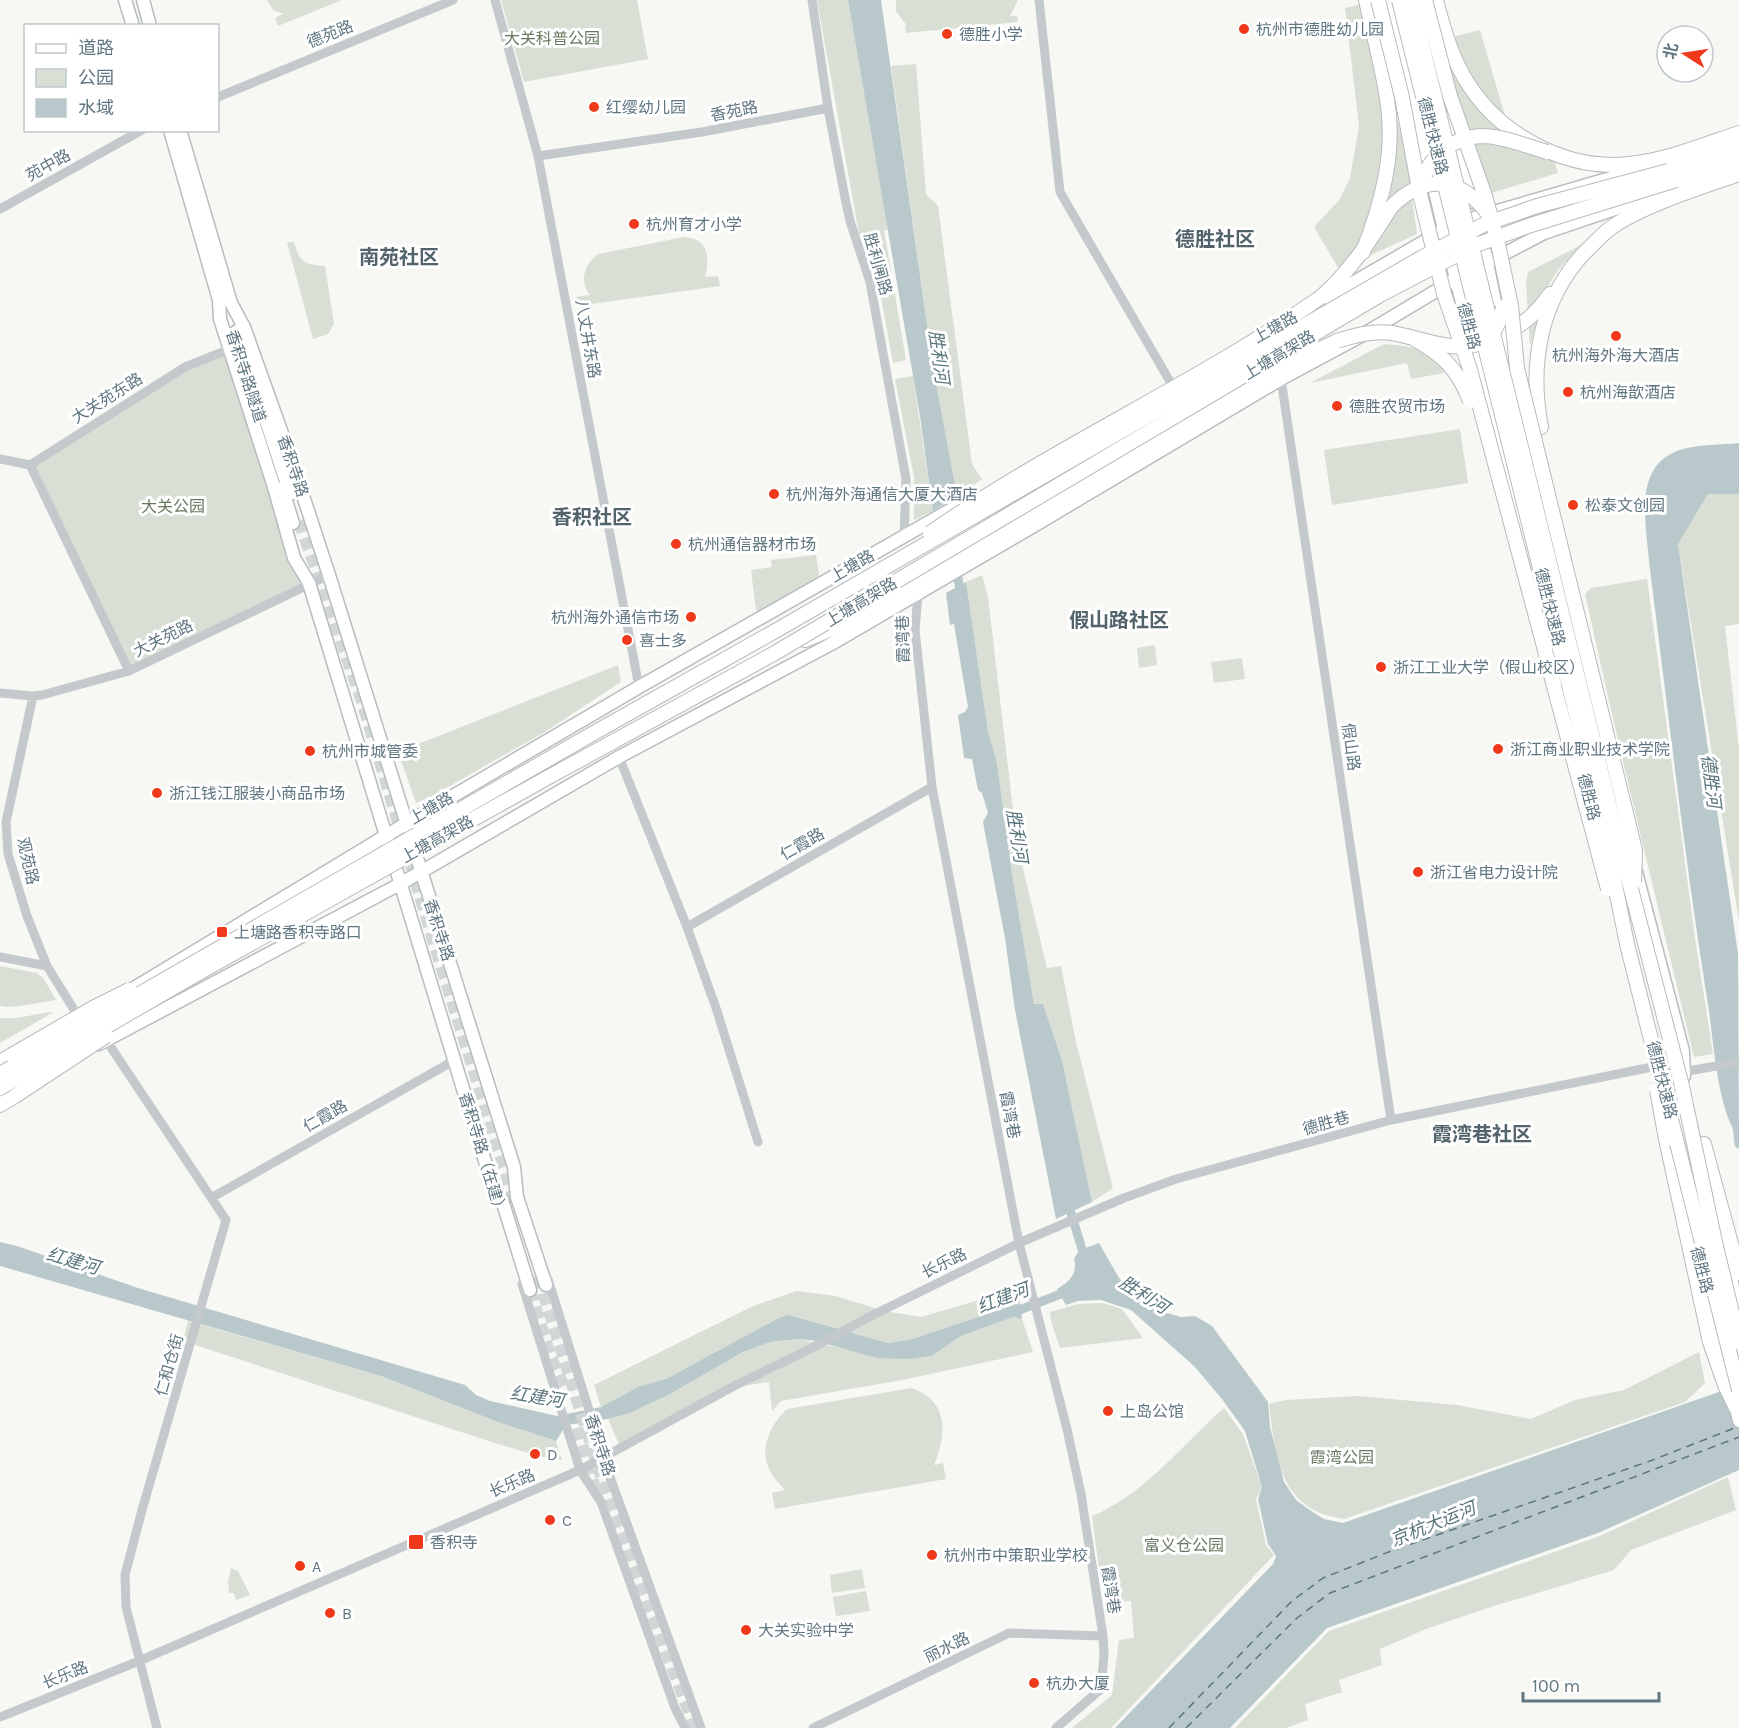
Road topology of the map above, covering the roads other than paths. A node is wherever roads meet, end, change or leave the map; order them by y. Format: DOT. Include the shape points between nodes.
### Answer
graph roads {
  1 [pos="125,0"];
  2 [pos="143,0"];
  3 [pos="453,0"];
  4 [pos="495,0"];
  5 [pos="812,0"];
  6 [pos="1039,0"];
  7 [pos="1366,0"];
  8 [pos="1378,0"];
  9 [pos="1389,0"];
  10 [pos="1399,0"];
  11 [pos="1411,0"];
  12 [pos="1420,0"];
  13 [pos="1425,0"];
  14 [pos="1436,0"];
  15 [pos="132,24"];
  16 [pos="149,24"];
  17 [pos="219,97"];
  18 [pos="828,108"];
  19 [pos="138,132"];
  20 [pos="171,132"];
  21 [pos="181,132"];
  22 [pos="1739,133"];
  23 [pos="1739,140"];
  24 [pos="1739,146"];
  25 [pos="1547,152"];
  26 [pos="538,156"];
  27 [pos="1739,158"];
  28 [pos="1736,170"];
  29 [pos="1420,194"];
  30 [pos="0,210"];
  31 [pos="1484,217"];
  32 [pos="1444,230"];
  33 [pos="1363,252"];
  34 [pos="1486,263"];
  35 [pos="1570,270"];
  36 [pos="1456,279"];
  37 [pos="1506,284"];
  38 [pos="1444,294"];
  39 [pos="225,301"];
  40 [pos="1413,338"];
  41 [pos="230,349"];
  42 [pos="1281,379"];
  43 [pos="1172,385"];
  44 [pos="0,459"];
  45 [pos="30,465"];
  46 [pos="296,522"];
  47 [pos="904,537"];
  48 [pos="329,575"];
  49 [pos="309,583"];
  50 [pos="918,595"];
  51 [pos="777,630"];
  52 [pos="775,653"];
  53 [pos="129,671"];
  54 [pos="1554,684"];
  55 [pos="639,687"];
  56 [pos="1597,692"];
  57 [pos="0,693"];
  58 [pos="33,696"];
  59 [pos="619,757"];
  60 [pos="932,787"];
  61 [pos="407,823"];
  62 [pos="385,836"];
  63 [pos="3,846"];
  64 [pos="420,872"];
  65 [pos="400,884"];
  66 [pos="1634,899"];
  67 [pos="687,927"];
  68 [pos="231,941"];
  69 [pos="1627,944"];
  70 [pos="0,957"];
  71 [pos="47,966"];
  72 [pos="202,971"];
  73 [pos="81,1021"];
  74 [pos="106,1040"];
  75 [pos="1654,1049"];
  76 [pos="455,1060"];
  77 [pos="0,1062"];
  78 [pos="1739,1062"];
  79 [pos="0,1067"];
  80 [pos="1652,1067"];
  81 [pos="0,1074"];
  82 [pos="1682,1077"];
  83 [pos="0,1088"];
  84 [pos="0,1097"];
  85 [pos="0,1105"];
  86 [pos="1390,1120"];
  87 [pos="758,1142"];
  88 [pos="514,1167"];
  89 [pos="492,1184"];
  90 [pos="211,1198"];
  91 [pos="1019,1243"];
  92 [pos="1739,1273"];
  93 [pos="546,1285"];
  94 [pos="530,1290"];
  95 [pos="1739,1311"];
  96 [pos="1739,1342"];
  97 [pos="1739,1390"];
  98 [pos="1737,1415"];
  99 [pos="566,1425"];
  100 [pos="603,1456"];
  101 [pos="580,1470"];
  102 [pos="1103,1636"];
  103 [pos="139,1661"];
  104 [pos="0,1717"];
  105 [pos="157,1728"];
  106 [pos="685,1728"];
  107 [pos="701,1728"];
  108 [pos="813,1728"];
  109 [pos="1056,1728"];
  1 -- 15 [label="main road"];
  2 -- 16 [label="main road"];
  3 -- 17 [label="street, 德苑路"];
  4 -- 26 [label="street, 八丈井东路"];
  5 -- 18 [label="street, 胜利闸路"];
  6 -- 43 [label="street" via="1060,192"];
  7 -- 33 [label="highway" via="1388,100 1390,131 1382,194"];
  8 -- 29 [label="highway, bridge" via="1405,108"];
  9 -- 32 [label="main road, 德胜路"];
  10 -- 69 [label="highway, 德胜快速路, bridge" via="1599,806"];
  11 -- 66 [label="highway, 德胜快速路, bridge"];
  12 -- 31 [label="main road, 德胜路" via="1443,94"];
  13 -- 31 [label="highway, bridge" via="1450,96 1480,180"];
  14 -- 25 [label="highway, bridge" via="1446,37 1476,95 1501,122"];
  18 -- 26 [label="street, 香苑路" via="702,132"];
  18 -- 47 [label="street, 胜利闸路" via="850,221 870,282 906,479"];
  19 -- 30 [label="street, 苑中路"];
  20 -- 39 [label="main road, 香积寺路"];
  21 -- 39 [label="main road, 香积寺路"];
  22 -- 25 [label="highway" via="1680,153 1628,164 1591,162"];
  23 -- 31 [label="main road, 上塘路"];
  24 -- 51 [label="highway, 上塘高架路, bridge" via="1668,171 1485,224"];
  25 -- 29 [label="highway, bridge" via="1485,136 1467,138 1441,150 1431,161"];
  26 -- 55 [label="street, 八丈井东路"];
  27 -- 52 [label="highway, 上塘高架路, bridge" via="1476,245 1380,295"];
  28 -- 34 [label="main road" via="1544,232"];
  28 -- 35 [label="highway" via="1612,227"];
  29 -- 38 [label="highway, bridge"];
  31 -- 32 [label="main road, 上塘路"];
  31 -- 33 [label="highway, bridge" via="1480,202 1465,191 1448,185 1425,185 1391,207"];
  31 -- 34 [label="main road, 德胜路"];
  31 -- 37 [label="highway, bridge"];
  32 -- 36 [label="main road, 德胜路"];
  32 -- 43 [label="main road, 上塘路"];
  33 -- 51 [label="highway, bridge" via="1321,297 1281,325 979,498"];
  34 -- 36 [label="main road"];
  34 -- 82 [label="main road, 德胜路" via="1683,1051"];
  35 -- 38 [label="highway, bridge" via="1533,316 1520,326 1497,334 1484,334 1466,326"];
  35 -- 56 [label="highway, bridge" via="1547,313 1538,348 1536,386 1541,427 1581,593"];
  36 -- 42 [label="main road"];
  36 -- 80 [label="main road, 德胜路" via="1607,870"];
  37 -- 40 [label="highway, bridge" via="1498,326 1479,343 1460,348"];
  37 -- 56 [label="highway, bridge" via="1517,368"];
  38 -- 54 [label="highway, bridge" via="1469,366"];
  39 -- 41 [label="main road, 香积寺路" via="220,318"];
  39 -- 46 [label="main road, 香积寺路隧道"];
  39 -- 48 [label="main road, 香积寺路" via="244,327"];
  40 -- 52 [label="highway, bridge" via="1390,332 1360,334 1302,358 990,542 834,628"];
  40 -- 54 [label="highway, bridge" via="1440,354 1465,387 1536,636"];
  41 -- 45 [label="street, 大关苑东路" via="185,367"];
  41 -- 49 [label="main road, 香积寺路" via="294,558"];
  42 -- 50 [label="main road"];
  42 -- 86 [label="street, 假山路"];
  43 -- 47 [label="main road, 上塘路"];
  44 -- 45 [label="street"];
  45 -- 53 [label="street"];
  47 -- 55 [label="main road, 上塘路"];
  48 -- 49 [label="street, 大关苑路"];
  48 -- 61 [label="main road, 香积寺路"];
  49 -- 53 [label="street, 大关苑路"];
  49 -- 62 [label="main road, 香积寺路"];
  50 -- 59 [label="main road"];
  50 -- 60 [label="street, 霞湾巷" via="915,630"];
  51 -- 68 [label="highway, 上塘高架路, bridge"];
  52 -- 72 [label="highway, 上塘高架路, bridge"];
  53 -- 58 [label="street, 大关苑路"];
  54 -- 69 [label="highway, bridge" via="1608,891"];
  55 -- 61 [label="main road, 上塘路"];
  56 -- 66 [label="highway, bridge" via="1635,850"];
  57 -- 58 [label="street, 大关苑路"];
  58 -- 63 [label="street, 观苑路"];
  59 -- 64 [label="main road"];
  59 -- 67 [label="street"];
  60 -- 67 [label="street, 仁霞路"];
  60 -- 91 [label="street, 霞湾巷"];
  61 -- 62 [label="main road, 上塘路"];
  61 -- 64 [label="main road, 香积寺路"];
  62 -- 65 [label="main road, 香积寺路"];
  62 -- 73 [label="main road, 上塘路"];
  63 -- 71 [label="street, 观苑路"];
  64 -- 65 [label="main road"];
  64 -- 88 [label="main road, 香积寺路"];
  65 -- 74 [label="main road"];
  65 -- 76 [label="main road, 香积寺路（在建）"];
  66 -- 82 [label="highway, 德胜快速路, bridge"];
  67 -- 87 [label="street"];
  68 -- 77 [label="highway, bridge" via="93,1008"];
  68 -- 81 [label="highway, 上塘高架路, bridge"];
  69 -- 75 [label="highway, 德胜快速路, bridge"];
  70 -- 71 [label="street"];
  71 -- 73 [label="street, 观苑路"];
  72 -- 83 [label="highway, 上塘高架路, bridge"];
  72 -- 85 [label="highway, bridge"];
  73 -- 79 [label="main road, 上塘路"];
  74 -- 84 [label="main road"];
  74 -- 90 [label="street, 仁和仓街"];
  75 -- 97 [label="highway, 德胜快速路, bridge"];
  75 -- 98 [label="highway, bridge" via="1659,1109 1710,1342"];
  76 -- 89 [label="main road, 香积寺路（在建）"];
  76 -- 90 [label="street, 仁霞路"];
  78 -- 82 [label="street"];
  80 -- 82 [label="street"];
  80 -- 86 [label="street, 德胜巷"];
  80 -- 98 [label="main road, 德胜路"];
  82 -- 92 [label="highway, bridge"];
  82 -- 95 [label="main road, 德胜路"];
  82 -- 96 [label="highway, 德胜快速路, bridge"];
  86 -- 91 [label="street, 德胜巷" via="1176,1179"];
  88 -- 93 [label="main road" via="517,1197"];
  88 -- 100 [label="street, 香积寺路"];
  89 -- 94 [label="main road" via="502,1200"];
  89 -- 99 [label="street, 香积寺路（在建）"];
  90 -- 103 [label="street, 仁和仓街" via="226,1220 125,1575 126,1607"];
  91 -- 100 [label="street, 长乐路"];
  91 -- 102 [label="street, 霞湾巷" via="1067,1429"];
  99 -- 101 [label="street, 香积寺路"];
  100 -- 101 [label="street, 长乐路"];
  100 -- 107 [label="street, 香积寺路"];
  101 -- 103 [label="street, 长乐路"];
  101 -- 106 [label="street, 香积寺路" via="601,1502"];
  102 -- 108 [label="street, 丽水路" via="1009,1633"];
  102 -- 109 [label="street, 霞湾巷" via="1101,1689"];
  103 -- 104 [label="street, 长乐路"];
  103 -- 105 [label="street, 仁和仓街"];
}
